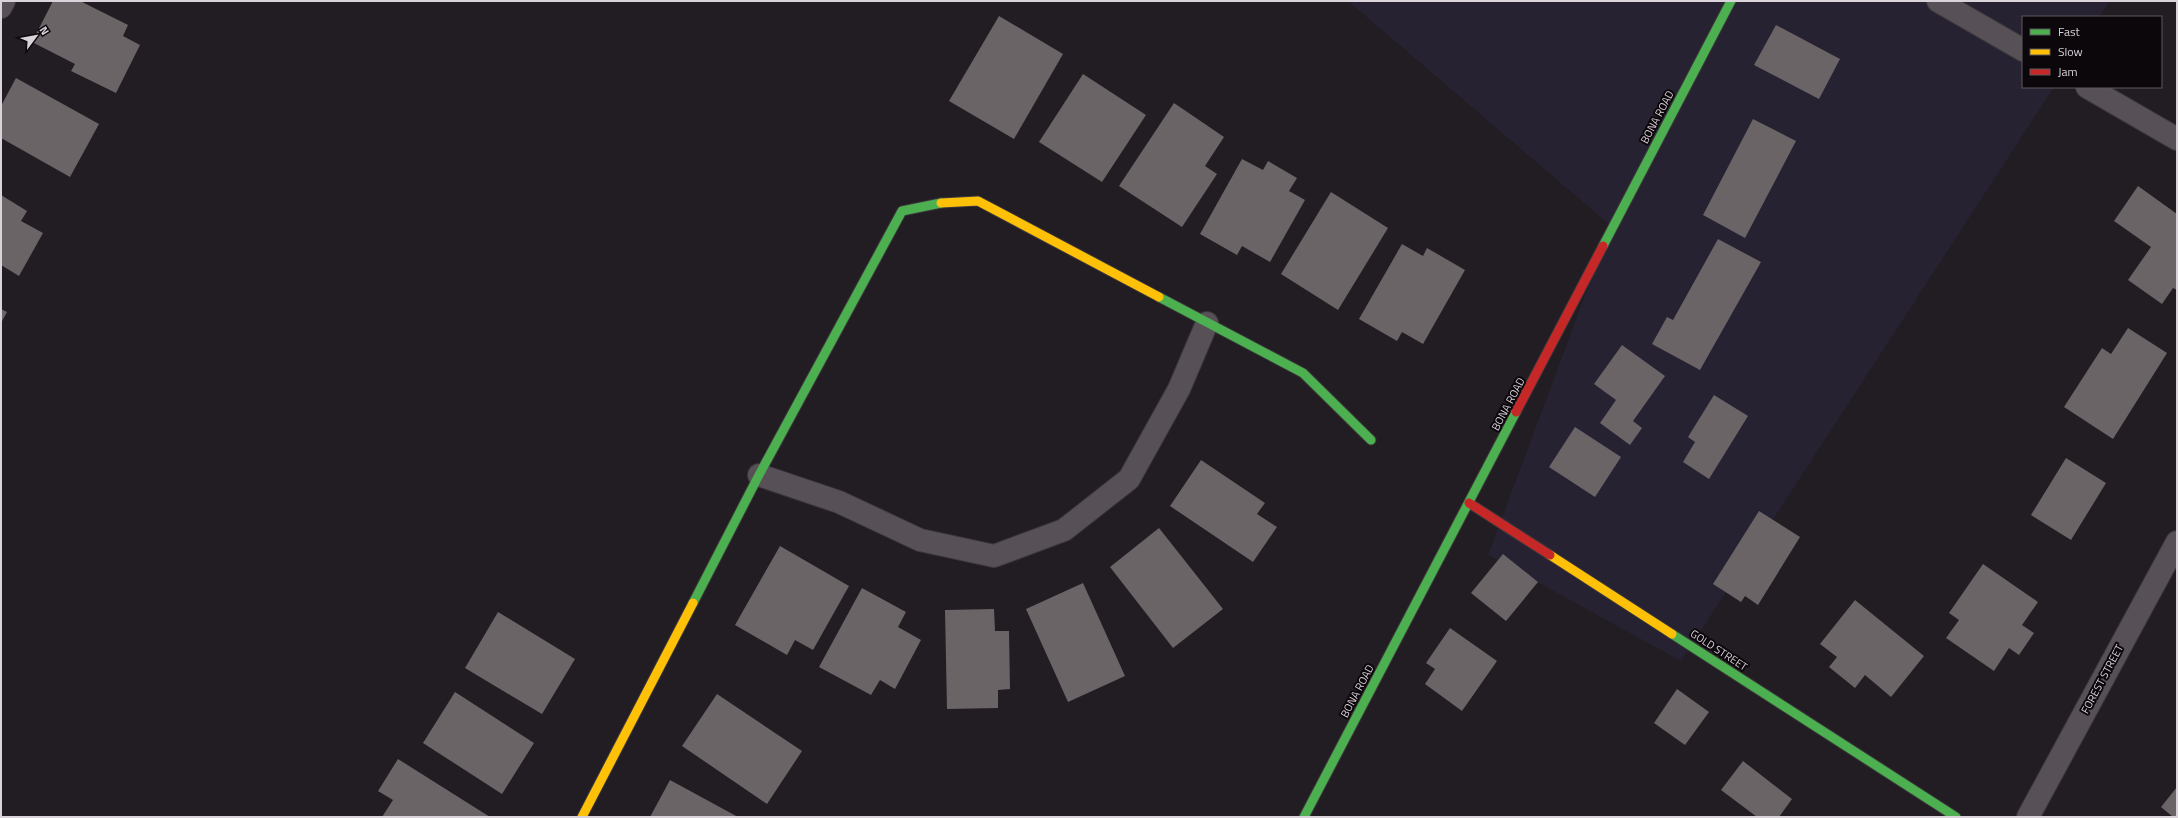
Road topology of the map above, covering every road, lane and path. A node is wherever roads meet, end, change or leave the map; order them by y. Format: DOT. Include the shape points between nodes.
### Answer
graph roads {
  1 [pos="4,1"];
  2 [pos="1731,1"];
  3 [pos="1938,1"];
  4 [pos="1,7"];
  5 [pos="2022,49"];
  6 [pos="2089,88"];
  7 [pos="2177,139"];
  8 [pos="1207,323"];
  9 [pos="1371,440"];
  10 [pos="759,475"];
  11 [pos="1469,503"];
  12 [pos="2177,542"];
  13 [pos="582,817"];
  14 [pos="1304,817"];
  15 [pos="1956,817"];
  16 [pos="2028,817"];
  1 -- 4 [label="street"];
  2 -- 11 [label="street, BONA ROAD"];
  3 -- 5 [label="street"];
  6 -- 7 [label="street"];
  8 -- 9 [label="street" via="1303,373"];
  8 -- 10 [label="street" via="1179,388 1129,479 1064,530 994,556 920,540 839,502"];
  8 -- 10 [label="street" via="978,201 950,201 902,211"];
  10 -- 13 [label="street"];
  11 -- 14 [label="street, BONA ROAD"];
  11 -- 15 [label="street, GOLD STREET"];
  12 -- 16 [label="street, FOREST STREET"];
}
